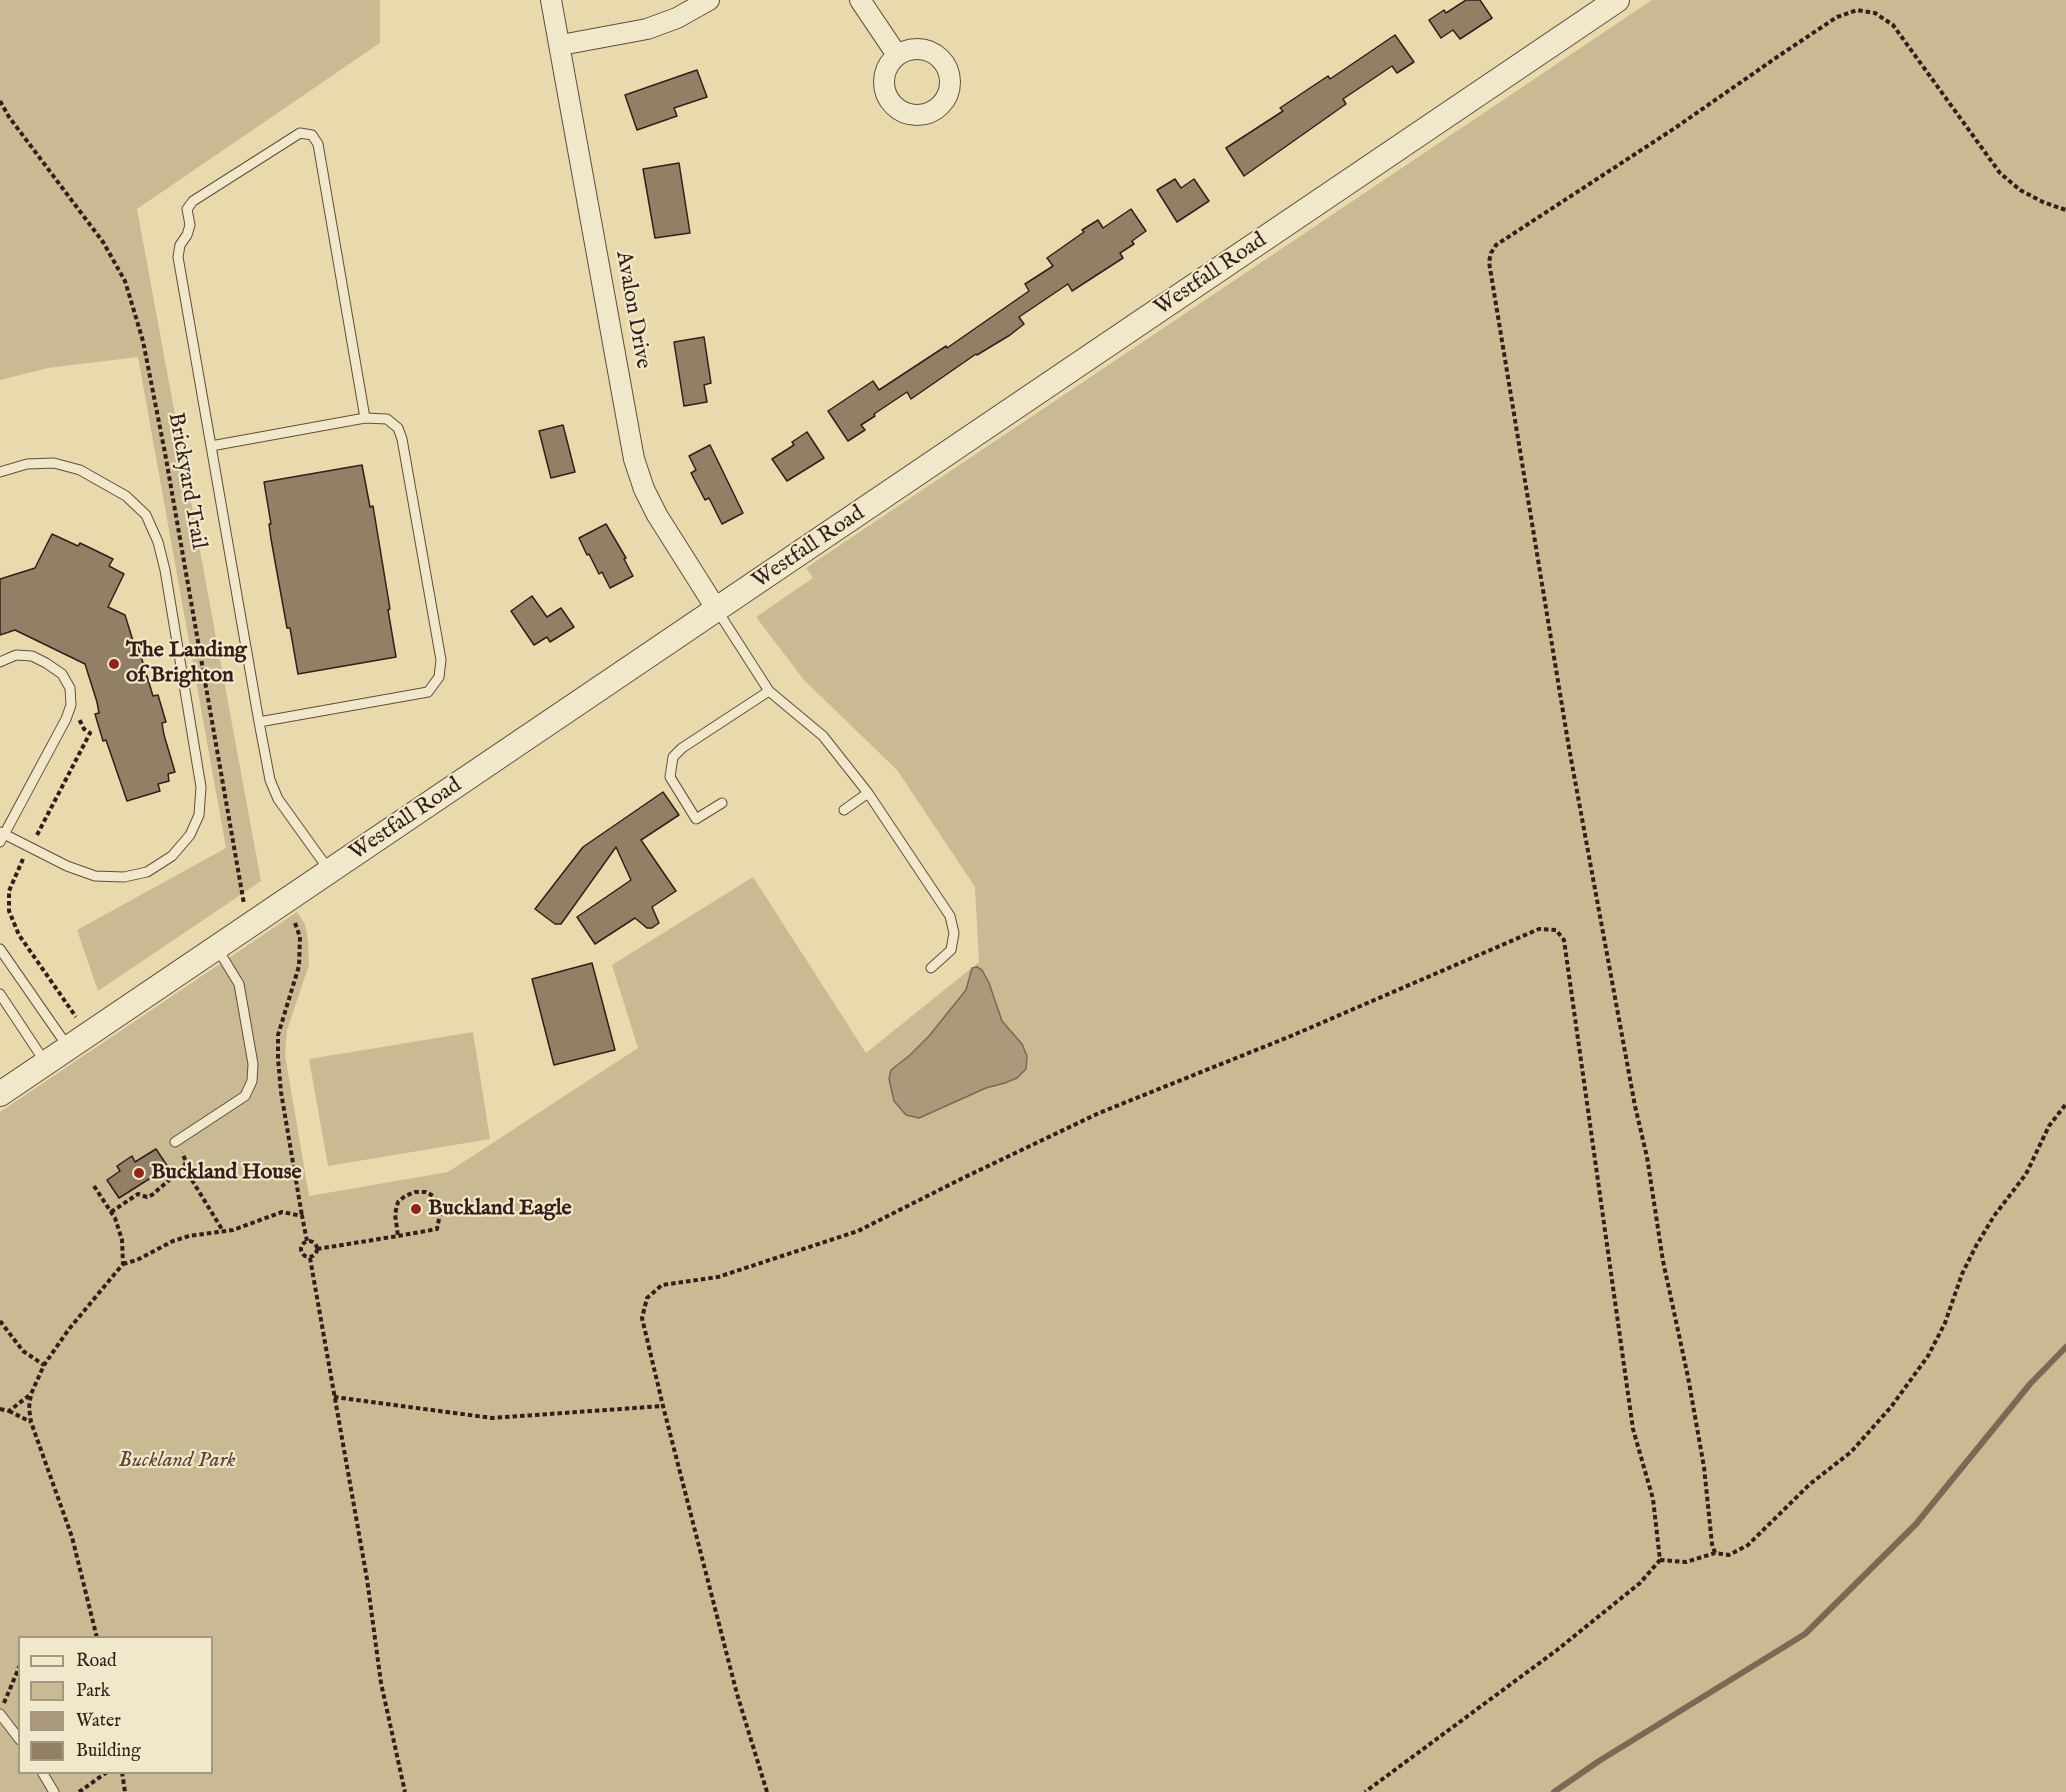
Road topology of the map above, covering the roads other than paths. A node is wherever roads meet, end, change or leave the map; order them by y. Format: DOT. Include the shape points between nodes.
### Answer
graph roads {
  1 [pos="551,0"];
  2 [pos="709,0"];
  3 [pos="860,0"];
  4 [pos="1617,0"];
  5 [pos="561,45"];
  6 [pos="897,55"];
  7 [pos="365,418"];
  8 [pos="211,446"];
  9 [pos="0,471"];
  10 [pos="717,610"];
  11 [pos="0,662"];
  12 [pos="770,691"];
  13 [pos="259,722"];
  14 [pos="868,793"];
  15 [pos="722,803"];
  16 [pos="844,810"];
  17 [pos="1,836"];
  18 [pos="330,871"];
  19 [pos="217,948"];
  20 [pos="0,949"];
  21 [pos="931,968"];
  22 [pos="0,994"];
  23 [pos="68,1047"];
  24 [pos="45,1063"];
  25 [pos="0,1094"];
  26 [pos="175,1142"];
  27 [pos="0,1714"];
  28 [pos="18,1737"];
  29 [pos="43,1774"];
  30 [pos="54,1792"];
  1 -- 5 [label="street, Avalon Drive"];
  2 -- 5 [label="street" via="647,29"];
  3 -- 6 [label="street"];
  4 -- 10 [label="street, Westfall Road"];
  5 -- 10 [label="street, Avalon Drive" via="634,459 657,515"];
  7 -- 8 [label="lane"];
  7 -- 8 [label="lane" via="318,144 312,135 300,133 193,201 187,209 190,225 178,257"];
  7 -- 13 [label="lane" via="387,419 398,428 402,439 441,660 439,677 428,692"];
  8 -- 13 [label="lane"];
  9 -- 17 [label="lane" via="54,463 80,470 126,496 146,515 165,570 201,787 199,815 190,835 172,856 147,872 124,877 96,876"];
  10 -- 12 [label="lane"];
  10 -- 18 [label="street, Westfall Road"];
  11 -- 17 [label="lane" via="16,655 46,663 62,674 70,688 71,705"];
  12 -- 14 [label="lane" via="823,736"];
  12 -- 15 [label="lane" via="673,757 670,777 696,819"];
  13 -- 18 [label="lane" via="270,780 278,800"];
  14 -- 16 [label="lane"];
  14 -- 21 [label="lane" via="950,916 954,933 951,950"];
  18 -- 19 [label="street, Westfall Road"];
  19 -- 23 [label="street, Westfall Road"];
  19 -- 26 [label="lane" via="239,984 253,1064 252,1081 244,1096"];
  20 -- 23 [label="lane"];
  22 -- 24 [label="lane"];
  23 -- 24 [label="street, Westfall Road"];
  24 -- 25 [label="street, Westfall Road"];
  27 -- 28 [label="lane"];
  29 -- 30 [label="lane"];
}
